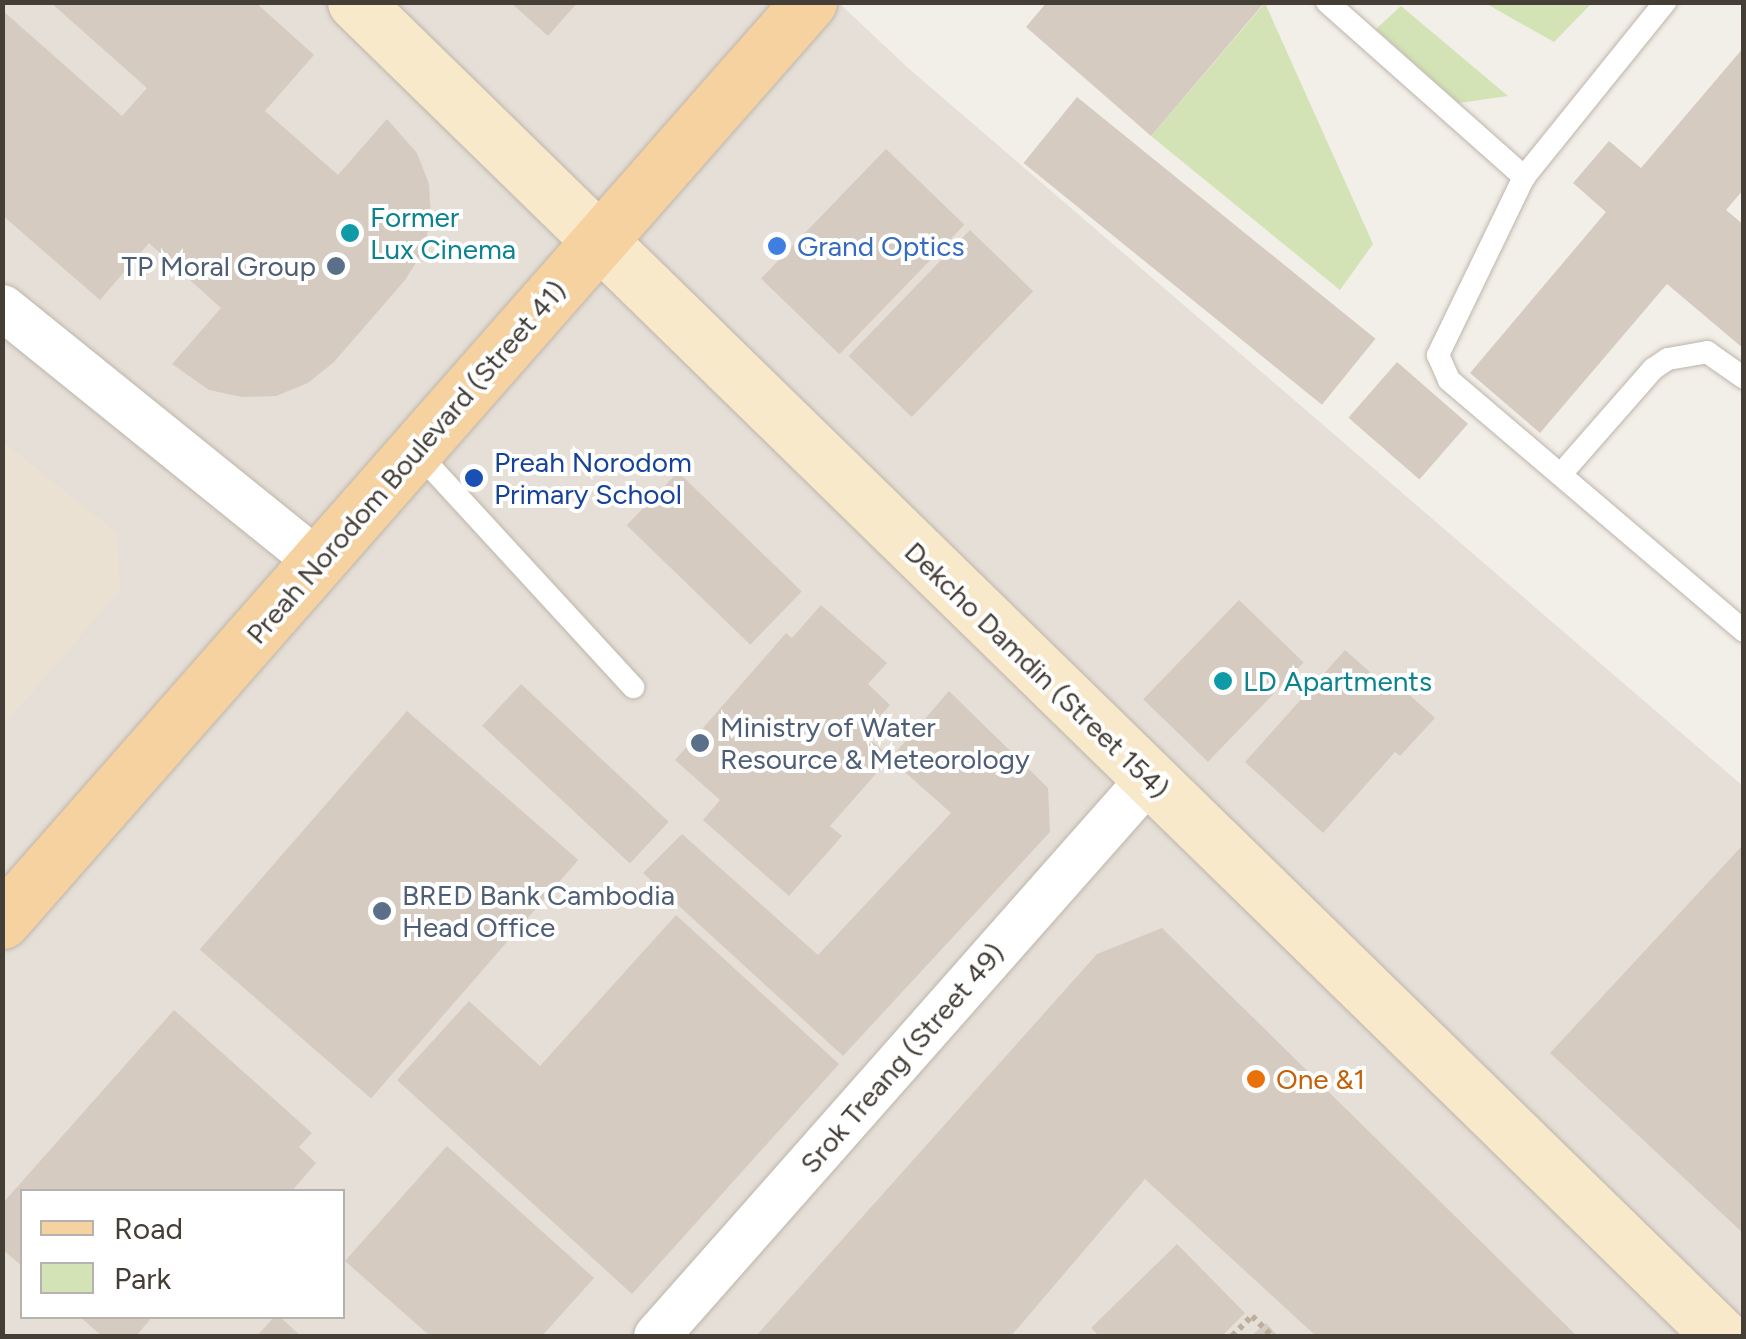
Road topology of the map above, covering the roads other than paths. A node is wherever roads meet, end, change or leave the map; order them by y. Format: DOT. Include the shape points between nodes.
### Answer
graph roads {
  1 [pos="355,2"];
  2 [pos="810,2"];
  3 [pos="1327,2"];
  4 [pos="1665,2"];
  5 [pos="1524,177"];
  6 [pos="599,243"];
  7 [pos="2,307"];
  8 [pos="1744,378"];
  9 [pos="416,451"];
  10 [pos="1561,474"];
  11 [pos="318,562"];
  12 [pos="1744,630"];
  13 [pos="634,687"];
  14 [pos="1148,779"];
  15 [pos="10,896"];
  16 [pos="656,1336"];
  17 [pos="1721,1336"];
  1 -- 6 [label="street, Dekcho Damdin (Street 154)"];
  2 -- 6 [label="main road, Preah Norodom Boulevard (Street 41)"];
  3 -- 5 [label="lane"];
  4 -- 5 [label="lane"];
  5 -- 10 [label="lane" via="1438,354 1448,380"];
  6 -- 9 [label="main road, Preah Norodom Boulevard (Street 41)"];
  6 -- 14 [label="street, Dekcho Damdin (Street 154)"];
  7 -- 11 [label="street"];
  8 -- 10 [label="lane" via="1708,352 1668,359"];
  9 -- 11 [label="main road, Preah Norodom Boulevard (Street 41)"];
  9 -- 13 [label="lane"];
  10 -- 12 [label="lane"];
  11 -- 15 [label="main road, Preah Norodom Boulevard (Street 41)"];
  14 -- 16 [label="street, Srok Treang (Street 49)"];
  14 -- 17 [label="street, Dekcho Damdin (Street 154)"];
}
